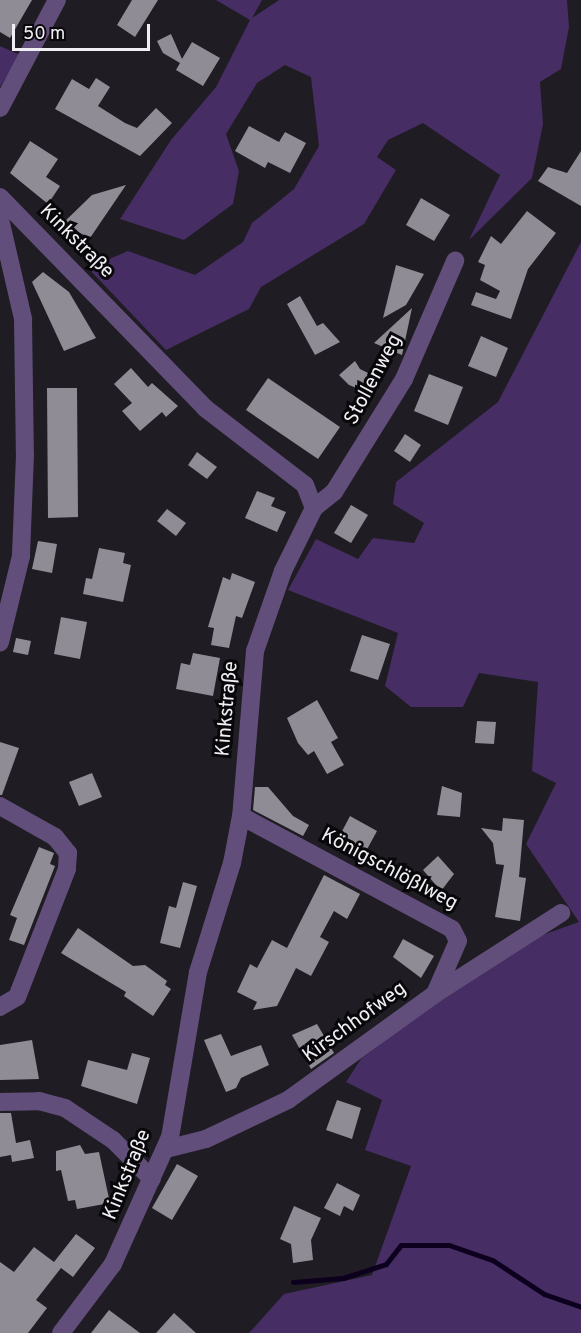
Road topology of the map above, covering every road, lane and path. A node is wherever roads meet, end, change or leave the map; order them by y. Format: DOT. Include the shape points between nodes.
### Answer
graph roads {
  1 [pos="57,0"];
  2 [pos="0,108"];
  3 [pos="0,197"];
  4 [pos="0,219"];
  5 [pos="455,261"];
  6 [pos="314,508"];
  7 [pos="0,642"];
  8 [pos="0,806"];
  9 [pos="241,816"];
  10 [pos="561,913"];
  11 [pos="435,994"];
  12 [pos="0,1007"];
  13 [pos="0,1102"];
  14 [pos="166,1149"];
  15 [pos="152,1179"];
  16 [pos="61,1333"];
  1 -- 2 [label="street"];
  3 -- 6 [label="street, Kinkstraße" via="205,408 305,485"];
  4 -- 7 [label="street" via="20,302 25,455 21,556"];
  5 -- 6 [label="street, Stollenweg" via="404,379 334,492"];
  6 -- 9 [label="street, Kinkstraße" via="283,571 255,651"];
  8 -- 12 [label="street" via="54,837 68,853 67,869 17,998"];
  9 -- 11 [label="street, Königschlößlweg" via="452,929 458,942"];
  9 -- 14 [label="street, Kinkstraße" via="232,863 198,972"];
  10 -- 11 [label="street, Kirschhofweg"];
  11 -- 14 [label="street, Kirschhofweg" via="288,1100 206,1139"];
  13 -- 15 [label="street" via="39,1101 65,1108 113,1140"];
  14 -- 15 [label="street, Kinkstraße"];
  15 -- 16 [label="street, Kinkstraße" via="113,1264"];
}
